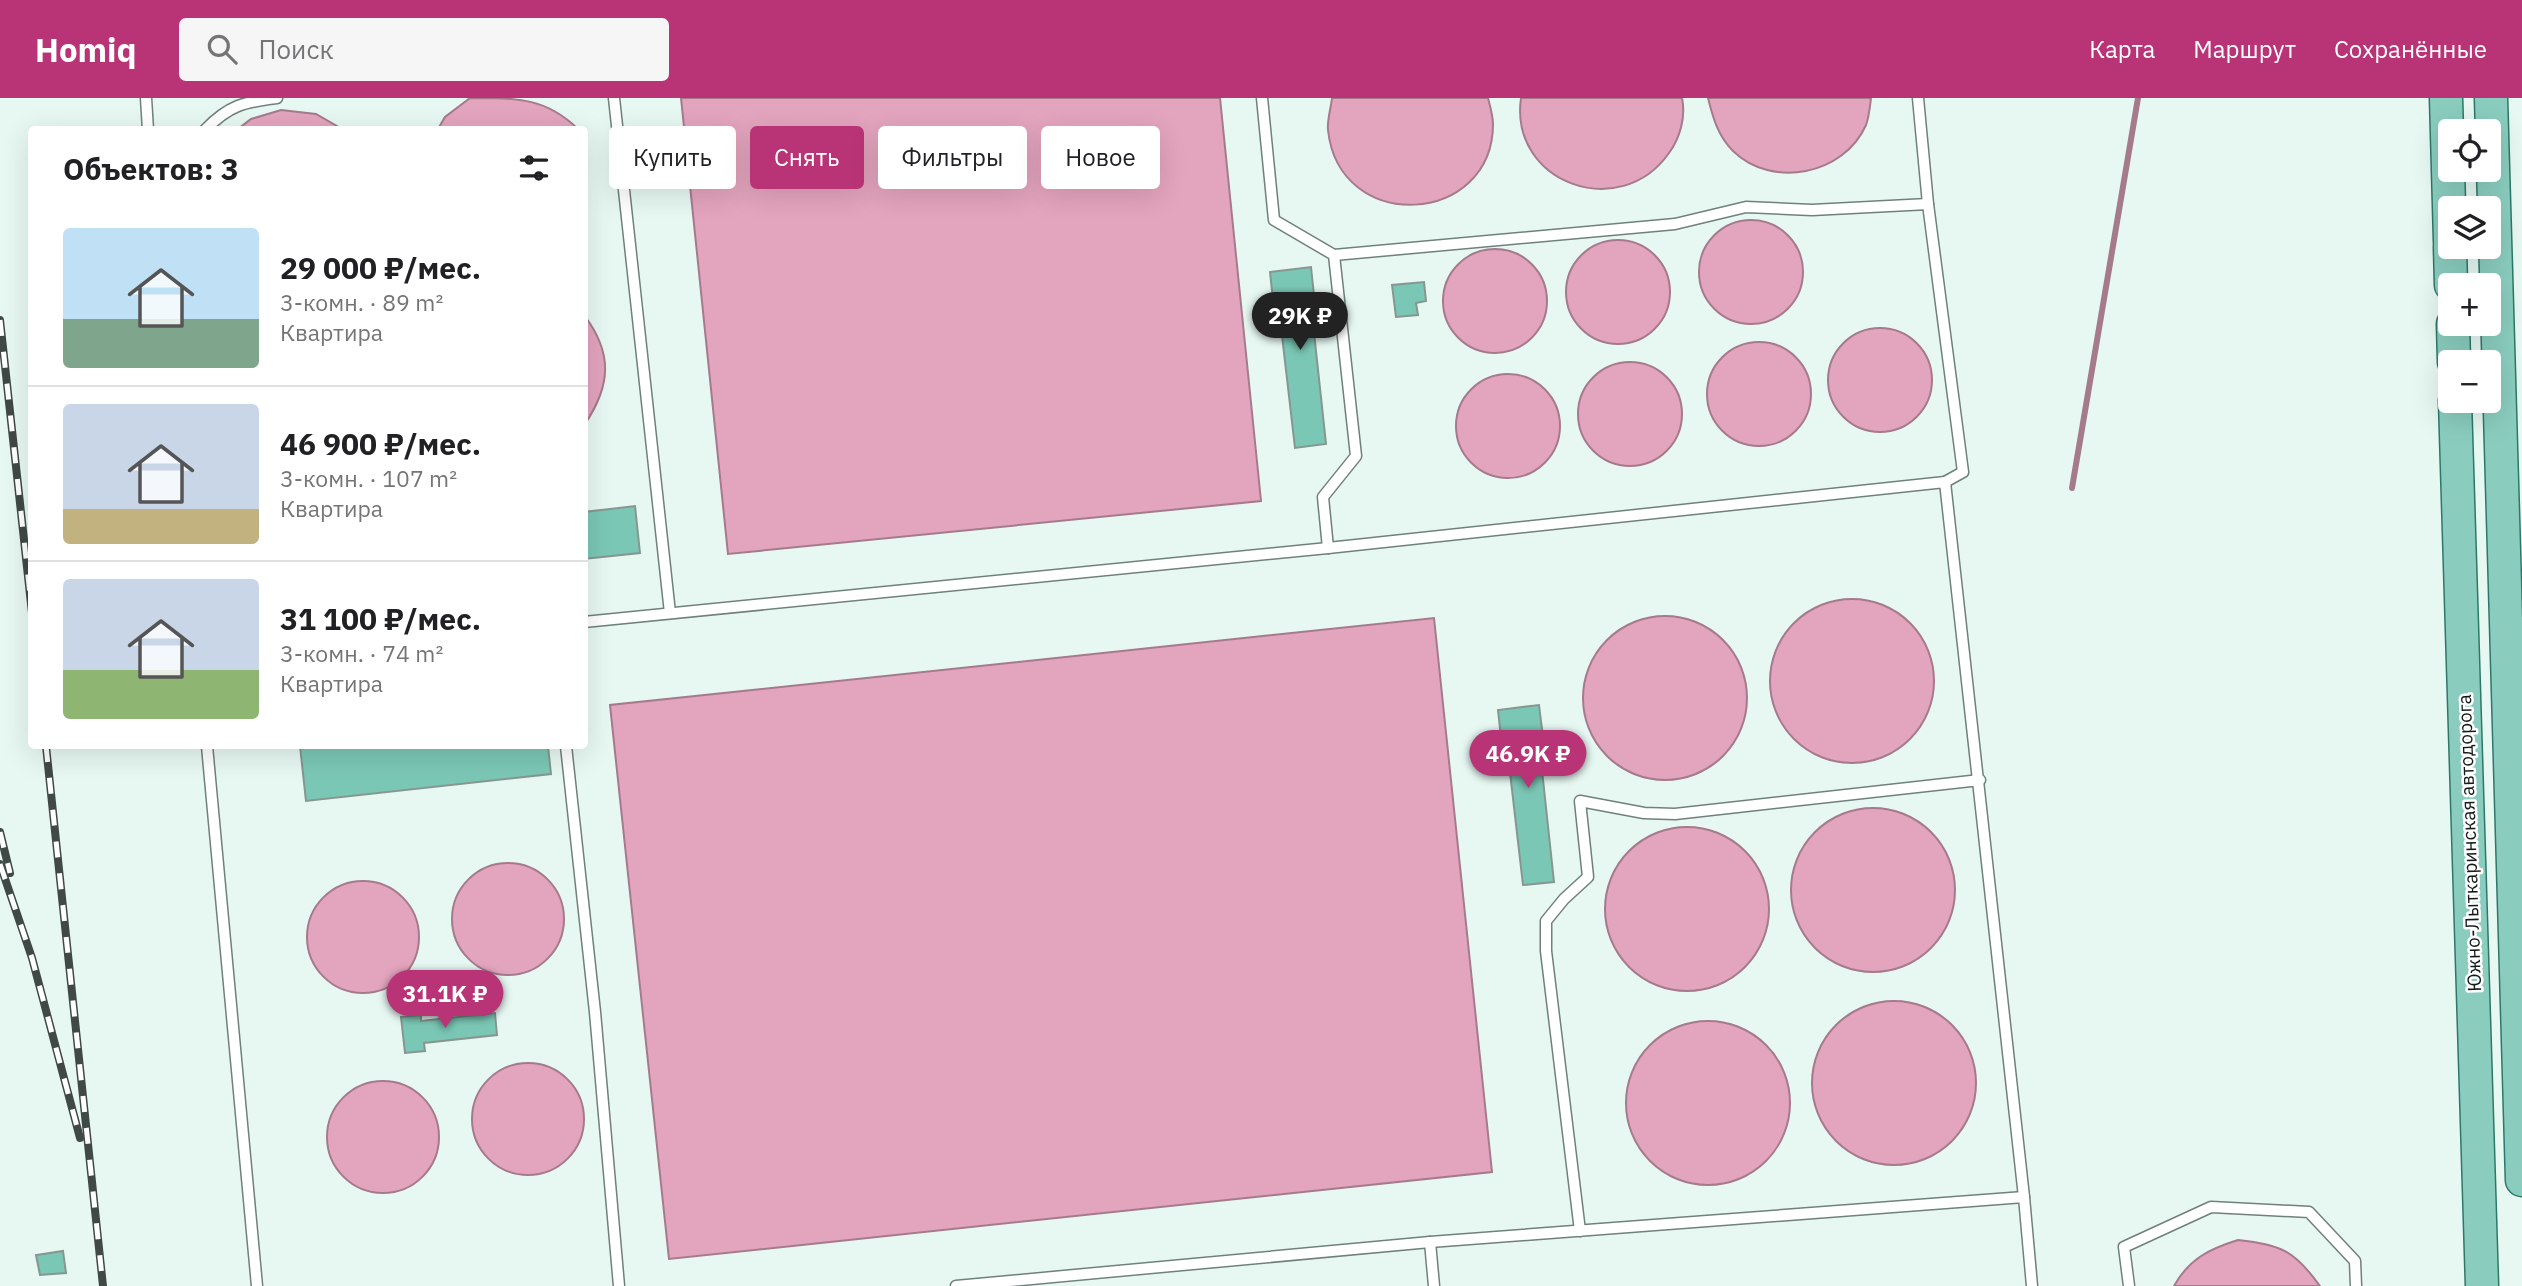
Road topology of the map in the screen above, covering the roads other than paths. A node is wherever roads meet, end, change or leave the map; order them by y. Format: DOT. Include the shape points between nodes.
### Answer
graph roads {
  1 [pos="146,98"];
  2 [pos="277,98"];
  3 [pos="614,98"];
  4 [pos="1262,98"];
  5 [pos="1918,98"];
  6 [pos="2446,98"];
  7 [pos="2491,98"];
  8 [pos="148,126"];
  9 [pos="209,126"];
  10 [pos="2449,196"];
  11 [pos="1928,204"];
  12 [pos="1334,256"];
  13 [pos="2455,413"];
  14 [pos="1945,482"];
  15 [pos="1328,548"];
  16 [pos="670,613"];
  17 [pos="588,622"];
  18 [pos="207,749"];
  19 [pos="566,749"];
  20 [pos="1979,780"];
  21 [pos="2522,1180"];
  22 [pos="2024,1197"];
  23 [pos="1580,1231"];
  24 [pos="1430,1242"];
  25 [pos="257,1286"];
  26 [pos="619,1286"];
  27 [pos="956,1286"];
  28 [pos="1434,1286"];
  29 [pos="2032,1286"];
  30 [pos="2129,1286"];
  31 [pos="2356,1286"];
  32 [pos="2482,1286"];
  1 -- 8 [label="lane"];
  2 -- 9 [label="lane" via="241,103"];
  3 -- 16 [label="lane"];
  4 -- 12 [label="lane" via="1274,220"];
  5 -- 11 [label="lane"];
  6 -- 10 [label="main road"];
  7 -- 21 [label="main road"];
  11 -- 12 [label="lane" via="1812,210 1746,207 1675,224"];
  11 -- 14 [label="lane" via="1963,472"];
  12 -- 15 [label="lane" via="1356,456 1323,497"];
  13 -- 32 [label="main road, Южно-Лыткаринская автодорога"];
  14 -- 15 [label="lane"];
  14 -- 20 [label="lane"];
  15 -- 16 [label="lane"];
  16 -- 17 [label="lane"];
  18 -- 25 [label="lane"];
  19 -- 26 [label="lane"];
  20 -- 22 [label="lane"];
  20 -- 23 [label="lane" via="1675,814 1580,801 1588,877 1546,922"];
  22 -- 23 [label="lane"];
  22 -- 29 [label="lane"];
  23 -- 24 [label="lane"];
  24 -- 27 [label="lane"];
  24 -- 28 [label="lane"];
  30 -- 31 [label="lane" via="2124,1247 2211,1208 2309,1212 2355,1261"];
}
